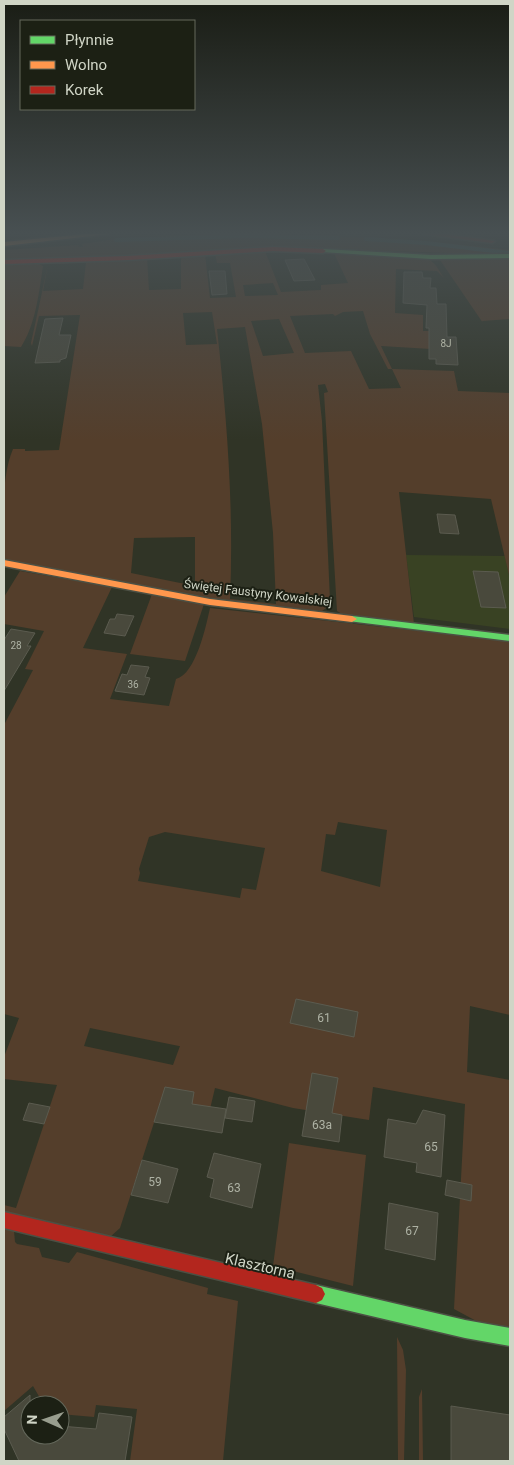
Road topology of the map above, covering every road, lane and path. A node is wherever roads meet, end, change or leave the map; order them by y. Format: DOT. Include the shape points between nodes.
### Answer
graph roads {
  1 [pos="4,563"];
  2 [pos="510,638"];
  3 [pos="4,1220"];
  4 [pos="510,1337"];
  1 -- 2 [label="street, Świętej Faustyny Kowalskiej" via="210,602"];
  3 -- 4 [label="street, Klasztorna" via="465,1330"];
}
